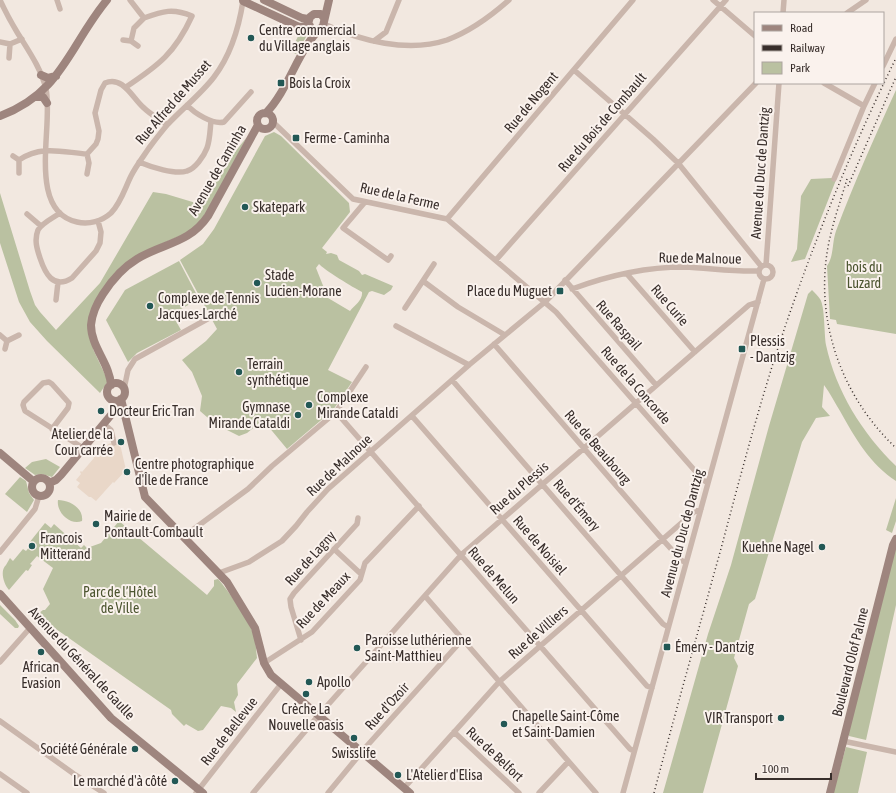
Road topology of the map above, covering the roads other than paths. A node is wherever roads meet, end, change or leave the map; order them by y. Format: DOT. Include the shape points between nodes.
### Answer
graph roads {
  1 [pos="0,0"];
  2 [pos="57,0"];
  3 [pos="107,0"];
  4 [pos="130,0"];
  5 [pos="264,0"];
  6 [pos="399,0"];
  7 [pos="510,0"];
  8 [pos="633,0"];
  9 [pos="713,0"];
  10 [pos="726,0"];
  11 [pos="784,0"];
  12 [pos="866,0"];
  13 [pos="243,1"];
  14 [pos="328,4"];
  15 [pos="276,6"];
  16 [pos="720,6"];
  17 [pos="60,9"];
  18 [pos="784,12"];
  19 [pos="848,12"];
  20 [pos="272,14"];
  21 [pos="296,15"];
  22 [pos="144,18"];
  23 [pos="317,23"];
  24 [pos="296,25"];
  25 [pos="386,32"];
  26 [pos="754,35"];
  27 [pos="22,39"];
  28 [pos="896,39"];
  29 [pos="123,40"];
  30 [pos="131,41"];
  31 [pos="374,41"];
  32 [pos="0,42"];
  33 [pos="384,43"];
  34 [pos="10,44"];
  35 [pos="138,46"];
  36 [pos="9,58"];
  37 [pos="884,64"];
  38 [pos="574,70"];
  39 [pos="41,75"];
  40 [pos="56,76"];
  41 [pos="755,84"];
  42 [pos="779,84"];
  43 [pos="826,84"];
  44 [pos="875,84"];
  45 [pos="126,87"];
  46 [pos="46,88"];
  47 [pos="251,92"];
  48 [pos="35,97"];
  49 [pos="47,103"];
  50 [pos="187,105"];
  51 [pos="864,106"];
  52 [pos="625,114"];
  53 [pos="0,116"];
  54 [pos="271,118"];
  55 [pos="211,121"];
  56 [pos="168,125"];
  57 [pos="260,127"];
  58 [pos="46,150"];
  59 [pos="87,154"];
  60 [pos="13,156"];
  61 [pos="19,160"];
  62 [pos="139,162"];
  63 [pos="678,163"];
  64 [pos="19,173"];
  65 [pos="87,174"];
  66 [pos="834,179"];
  67 [pos="353,199"];
  68 [pos="365,202"];
  69 [pos="60,213"];
  70 [pos="26,214"];
  71 [pos="354,214"];
  72 [pos="447,220"];
  73 [pos="98,221"];
  74 [pos="41,226"];
  75 [pos="391,256"];
  76 [pos="496,260"];
  77 [pos="434,264"];
  78 [pos="762,267"];
  79 [pos="627,274"];
  80 [pos="764,279"];
  81 [pos="565,280"];
  82 [pos="423,281"];
  83 [pos="58,282"];
  84 [pos="572,288"];
  85 [pos="56,300"];
  86 [pos="545,302"];
  87 [pos="758,302"];
  88 [pos="405,308"];
  89 [pos="211,317"];
  90 [pos="396,326"];
  91 [pos="0,335"];
  92 [pos="19,335"];
  93 [pos="505,335"];
  94 [pos="7,341"];
  95 [pos="494,344"];
  96 [pos="5,349"];
  97 [pos="695,352"];
  98 [pos="469,365"];
  99 [pos="366,367"];
  100 [pos="452,380"];
  101 [pos="114,384"];
  102 [pos="656,385"];
  103 [pos="124,389"];
  104 [pos="118,400"];
  105 [pos="636,403"];
  106 [pos="336,412"];
  107 [pos="412,416"];
  108 [pos="104,424"];
  109 [pos="52,428"];
  110 [pos="114,443"];
  111 [pos="83,448"];
  112 [pos="583,449"];
  113 [pos="370,452"];
  114 [pos="0,453"];
  115 [pos="33,481"];
  116 [pos="49,483"];
  117 [pos="708,483"];
  118 [pos="543,484"];
  119 [pos="39,496"];
  120 [pos="419,506"];
  121 [pos="701,509"];
  122 [pos="358,518"];
  123 [pos="502,519"];
  124 [pos="183,538"];
  125 [pos="896,539"];
  126 [pos="663,540"];
  127 [pos="334,549"];
  128 [pos="0,552"];
  129 [pos="461,555"];
  130 [pos="686,563"];
  131 [pos="219,573"];
  132 [pos="361,574"];
  133 [pos="622,576"];
  134 [pos="0,594"];
  135 [pos="425,596"];
  136 [pos="581,611"];
  137 [pos="668,627"];
  138 [pos="30,628"];
  139 [pos="301,640"];
  140 [pos="462,640"];
  141 [pos="540,646"];
  142 [pos="0,662"];
  143 [pos="264,663"];
  144 [pos="499,682"];
  145 [pos="280,684"];
  146 [pos="652,688"];
  147 [pos="318,716"];
  148 [pos="0,721"];
  149 [pos="454,732"];
  150 [pos="843,741"];
  151 [pos="634,750"];
  152 [pos="362,752"];
  153 [pos="896,752"];
  154 [pos="568,762"];
  155 [pos="0,774"];
  156 [pos="407,790"];
  157 [pos="199,792"];
  158 [pos="27,793"];
  159 [pos="104,793"];
  160 [pos="253,793"];
  161 [pos="328,793"];
  162 [pos="519,793"];
  163 [pos="539,793"];
  164 [pos="596,793"];
  165 [pos="623,793"];
  166 [pos="830,793"];
  1 -- 27 [label="street"];
  2 -- 17 [label="street"];
  3 -- 40 [label="street"];
  4 -- 22 [label="street"];
  5 -- 15 [label="street"];
  6 -- 25 [label="street"];
  7 -- 33 [label="street" via="481,22 447,40 421,45"];
  8 -- 38 [label="street, Rue de Nogent"];
  9 -- 16 [label="street"];
  10 -- 16 [label="street, Rue du Bois de Combault"];
  11 -- 18 [label="street"];
  12 -- 19 [label="street"];
  13 -- 20 [label="street"];
  13 -- 50 [label="street, Rue Alfred de Musset" via="224,62 215,76"];
  14 -- 23 [label="street"];
  15 -- 20 [label="street" via="272,7"];
  15 -- 21 [label="street"];
  16 -- 26 [label="street"];
  16 -- 52 [label="street, Rue du Bois de Combault"];
  20 -- 24 [label="street"];
  21 -- 23 [label="street"];
  21 -- 24 [label="street"];
  22 -- 30 [label="street" via="134,28"];
  22 -- 45 [label="street" via="168,11 192,16 183,35 168,56"];
  23 -- 24 [label="street" via="303,27"];
  23 -- 31 [label="street"];
  23 -- 54 [label="street" via="310,42 276,103"];
  25 -- 31 [label="street"];
  25 -- 33 [label="street"];
  27 -- 34 [label="street"];
  27 -- 39 [label="street"];
  28 -- 37 [label="street"];
  29 -- 30 [label="street"];
  30 -- 35 [label="street"];
  31 -- 33 [label="street"];
  32 -- 34 [label="street"];
  34 -- 36 [label="street"];
  38 -- 52 [label="street"];
  38 -- 72 [label="street, Rue de Nogent"];
  39 -- 40 [label="street" via="48,78"];
  39 -- 46 [label="street"];
  40 -- 46 [label="street"];
  41 -- 63 [label="street"];
  42 -- 78 [label="street, Avenue du Duc de Dantzig"];
  43 -- 51 [label="street"];
  44 -- 51 [label="street"];
  45 -- 56 [label="street" via="145,109"];
  45 -- 59 [label="street" via="112,81 102,86 95,112 98,139"];
  46 -- 48 [label="street"];
  46 -- 49 [label="street"];
  47 -- 55 [label="street" via="224,122"];
  48 -- 49 [label="street" via="43,97"];
  48 -- 53 [label="street" via="21,107"];
  49 -- 58 [label="street"];
  50 -- 55 [label="street" via="193,112"];
  50 -- 56 [label="street, Rue Alfred de Musset"];
  51 -- 66 [label="street"];
  52 -- 63 [label="street"];
  52 -- 76 [label="street, Rue du Bois de Combault"];
  54 -- 57 [label="street" via="270,129"];
  54 -- 57 [label="street, Avenue de Caminha" via="261,114 258,118"];
  54 -- 67 [label="street, Rue de la Ferme"];
  55 -- 62 [label="street" via="206,150 190,170 176,172"];
  56 -- 62 [label="street, Rue Alfred de Musset"];
  57 -- 101 [label="street, Avenue de Caminha" via="199,228 187,237 149,253 127,266 112,281 100,299 91,328 95,344"];
  58 -- 59 [label="street"];
  58 -- 61 [label="street" via="32,153"];
  58 -- 69 [label="street" via="48,190 52,203"];
  59 -- 65 [label="street"];
  60 -- 61 [label="street"];
  61 -- 64 [label="street"];
  62 -- 73 [label="street, Rue Alfred de Musset" via="116,207"];
  63 -- 78 [label="street"];
  63 -- 81 [label="street"];
  67 -- 68 [label="street, Rue de la Ferme"];
  67 -- 71 [label="street"];
  68 -- 71 [label="street"];
  68 -- 72 [label="street, Rue de la Ferme"];
  69 -- 73 [label="street" via="78,222"];
  69 -- 74 [label="street"];
  70 -- 74 [label="street"];
  71 -- 75 [label="street" via="343,228 388,260"];
  72 -- 76 [label="street, Rue de la Ferme"];
  73 -- 83 [label="street" via="101,236 98,248 72,278"];
  74 -- 83 [label="street" via="36,242 42,265 49,277"];
  76 -- 86 [label="street, Rue de la Ferme"];
  77 -- 82 [label="street"];
  78 -- 79 [label="street, Rue de Malnoue" via="683,267"];
  78 -- 80 [label="street" via="760,277"];
  78 -- 80 [label="street" via="770,266 773,273 771,277"];
  79 -- 84 [label="street, Rue de Malnoue" via="598,279"];
  79 -- 97 [label="street, Rue Curie"];
  80 -- 87 [label="street, Avenue du Duc de Dantzig"];
  81 -- 84 [label="street, Rue Raspail"];
  81 -- 86 [label="street"];
  82 -- 88 [label="street"];
  82 -- 93 [label="street" via="458,307"];
  83 -- 85 [label="street"];
  84 -- 102 [label="street, Rue Raspail"];
  86 -- 93 [label="street, Rue de Malnoue"];
  86 -- 105 [label="street, Rue de la Concorde"];
  87 -- 97 [label="street, Rue du Plessis" via="749,305"];
  87 -- 117 [label="street, Avenue du Duc de Dantzig"];
  89 -- 103 [label="street" via="135,359 128,370"];
  90 -- 98 [label="street"];
  91 -- 94 [label="street"];
  92 -- 94 [label="street"];
  93 -- 95 [label="street, Rue de Malnoue"];
  94 -- 96 [label="street"];
  95 -- 98 [label="street, Rue de Malnoue"];
  95 -- 112 [label="street, Rue de Beaubourg"];
  97 -- 102 [label="street, Rue du Plessis"];
  98 -- 100 [label="street, Rue de Malnoue"];
  99 -- 106 [label="street"];
  100 -- 107 [label="street, Rue de Malnoue"];
  100 -- 118 [label="street, Rue d'Émery"];
  101 -- 103 [label="street"];
  101 -- 104 [label="street" via="107,390 108,395 111,399"];
  102 -- 105 [label="street, Rue du Plessis"];
  103 -- 104 [label="street" via="124,394"];
  104 -- 108 [label="street"];
  104 -- 124 [label="street" via="144,495"];
  105 -- 112 [label="street, Rue du Plessis"];
  105 -- 117 [label="street, Rue de la Concorde"];
  106 -- 113 [label="street, Rue de Melun"];
  106 -- 124 [label="street" via="248,489"];
  107 -- 113 [label="street, Rue de Malnoue"];
  107 -- 123 [label="street, Rue de Noisiel"];
  108 -- 110 [label="street" via="111,430"];
  108 -- 111 [label="street"];
  109 -- 109 [label="street" via="69,403 52,384 46,382 24,402 24,408"];
  109 -- 111 [label="street"];
  111 -- 116 [label="street" via="61,475"];
  112 -- 118 [label="street, Rue du Plessis"];
  112 -- 126 [label="street, Rue de Beaubourg"];
  113 -- 120 [label="street, Rue de Melun"];
  113 -- 131 [label="street, Rue de Malnoue" via="317,500 282,541 249,562"];
  114 -- 115 [label="street"];
  115 -- 116 [label="street" via="43,478"];
  115 -- 119 [label="street" via="32,490"];
  116 -- 119 [label="street" via="50,489 47,493"];
  117 -- 121 [label="street, Avenue du Duc de Dantzig"];
  118 -- 123 [label="street, Rue du Plessis"];
  118 -- 133 [label="street, Rue d'Émery"];
  119 -- 128 [label="street" via="34,509"];
  120 -- 129 [label="street, Rue de Melun"];
  120 -- 132 [label="street, Rue de Meaux" via="365,563"];
  121 -- 126 [label="street, Rue de Villiers" via="694,512"];
  121 -- 130 [label="street, Avenue du Duc de Dantzig"];
  122 -- 127 [label="street, Rue de Lagny" via="357,524"];
  123 -- 129 [label="street, Rue du Plessis"];
  123 -- 136 [label="street, Rue de Noisiel"];
  124 -- 131 [label="street"];
  125 -- 150 [label="street, Boulevard Olof Palme"];
  126 -- 130 [label="street, Rue de Beaubourg"];
  126 -- 133 [label="street, Rue de Villiers"];
  127 -- 132 [label="street"];
  127 -- 139 [label="street, Rue de Lagny" via="290,599 290,607"];
  129 -- 135 [label="street, Rue du Plessis"];
  129 -- 141 [label="street, Rue de Melun"];
  130 -- 137 [label="street, Avenue du Duc de Dantzig"];
  131 -- 143 [label="street" via="255,628"];
  132 -- 139 [label="street, Rue de Meaux" via="360,580 312,632"];
  133 -- 136 [label="street, Rue de Villiers"];
  133 -- 137 [label="street, Rue d'Émery"];
  134 -- 138 [label="street, Avenue du Général de Gaulle"];
  135 -- 140 [label="street"];
  135 -- 147 [label="street, Rue du Plessis"];
  136 -- 141 [label="street, Rue de Villiers"];
  136 -- 146 [label="street, Rue de Noisiel" via="647,686"];
  137 -- 146 [label="street, Avenue du Duc de Dantzig"];
  138 -- 142 [label="street"];
  138 -- 157 [label="street, Avenue du Général de Gaulle" via="111,718"];
  139 -- 143 [label="street, Rue de Meaux"];
  140 -- 144 [label="street"];
  140 -- 152 [label="street, Rue d'Ozoir"];
  141 -- 144 [label="street, Rue de Villiers"];
  141 -- 151 [label="street, Rue de Melun" via="630,749"];
  143 -- 145 [label="street"];
  144 -- 149 [label="street, Rue de Villiers"];
  144 -- 154 [label="street"];
  145 -- 147 [label="street"];
  145 -- 157 [label="street, Rue de Bellevue"];
  146 -- 151 [label="street, Avenue du Duc de Dantzig"];
  147 -- 152 [label="street"];
  147 -- 160 [label="street, Rue du Plessis"];
  148 -- 159 [label="street"];
  149 -- 156 [label="street, Rue de Villiers"];
  149 -- 162 [label="street, Rue de Belfort"];
  150 -- 153 [label="street"];
  150 -- 166 [label="street, Boulevard Olof Palme"];
  151 -- 165 [label="street, Avenue du Duc de Dantzig"];
  152 -- 156 [label="street"];
  152 -- 161 [label="street, Rue d'Ozoir"];
  154 -- 163 [label="street"];
  154 -- 164 [label="street"];
  155 -- 158 [label="street"];
}
